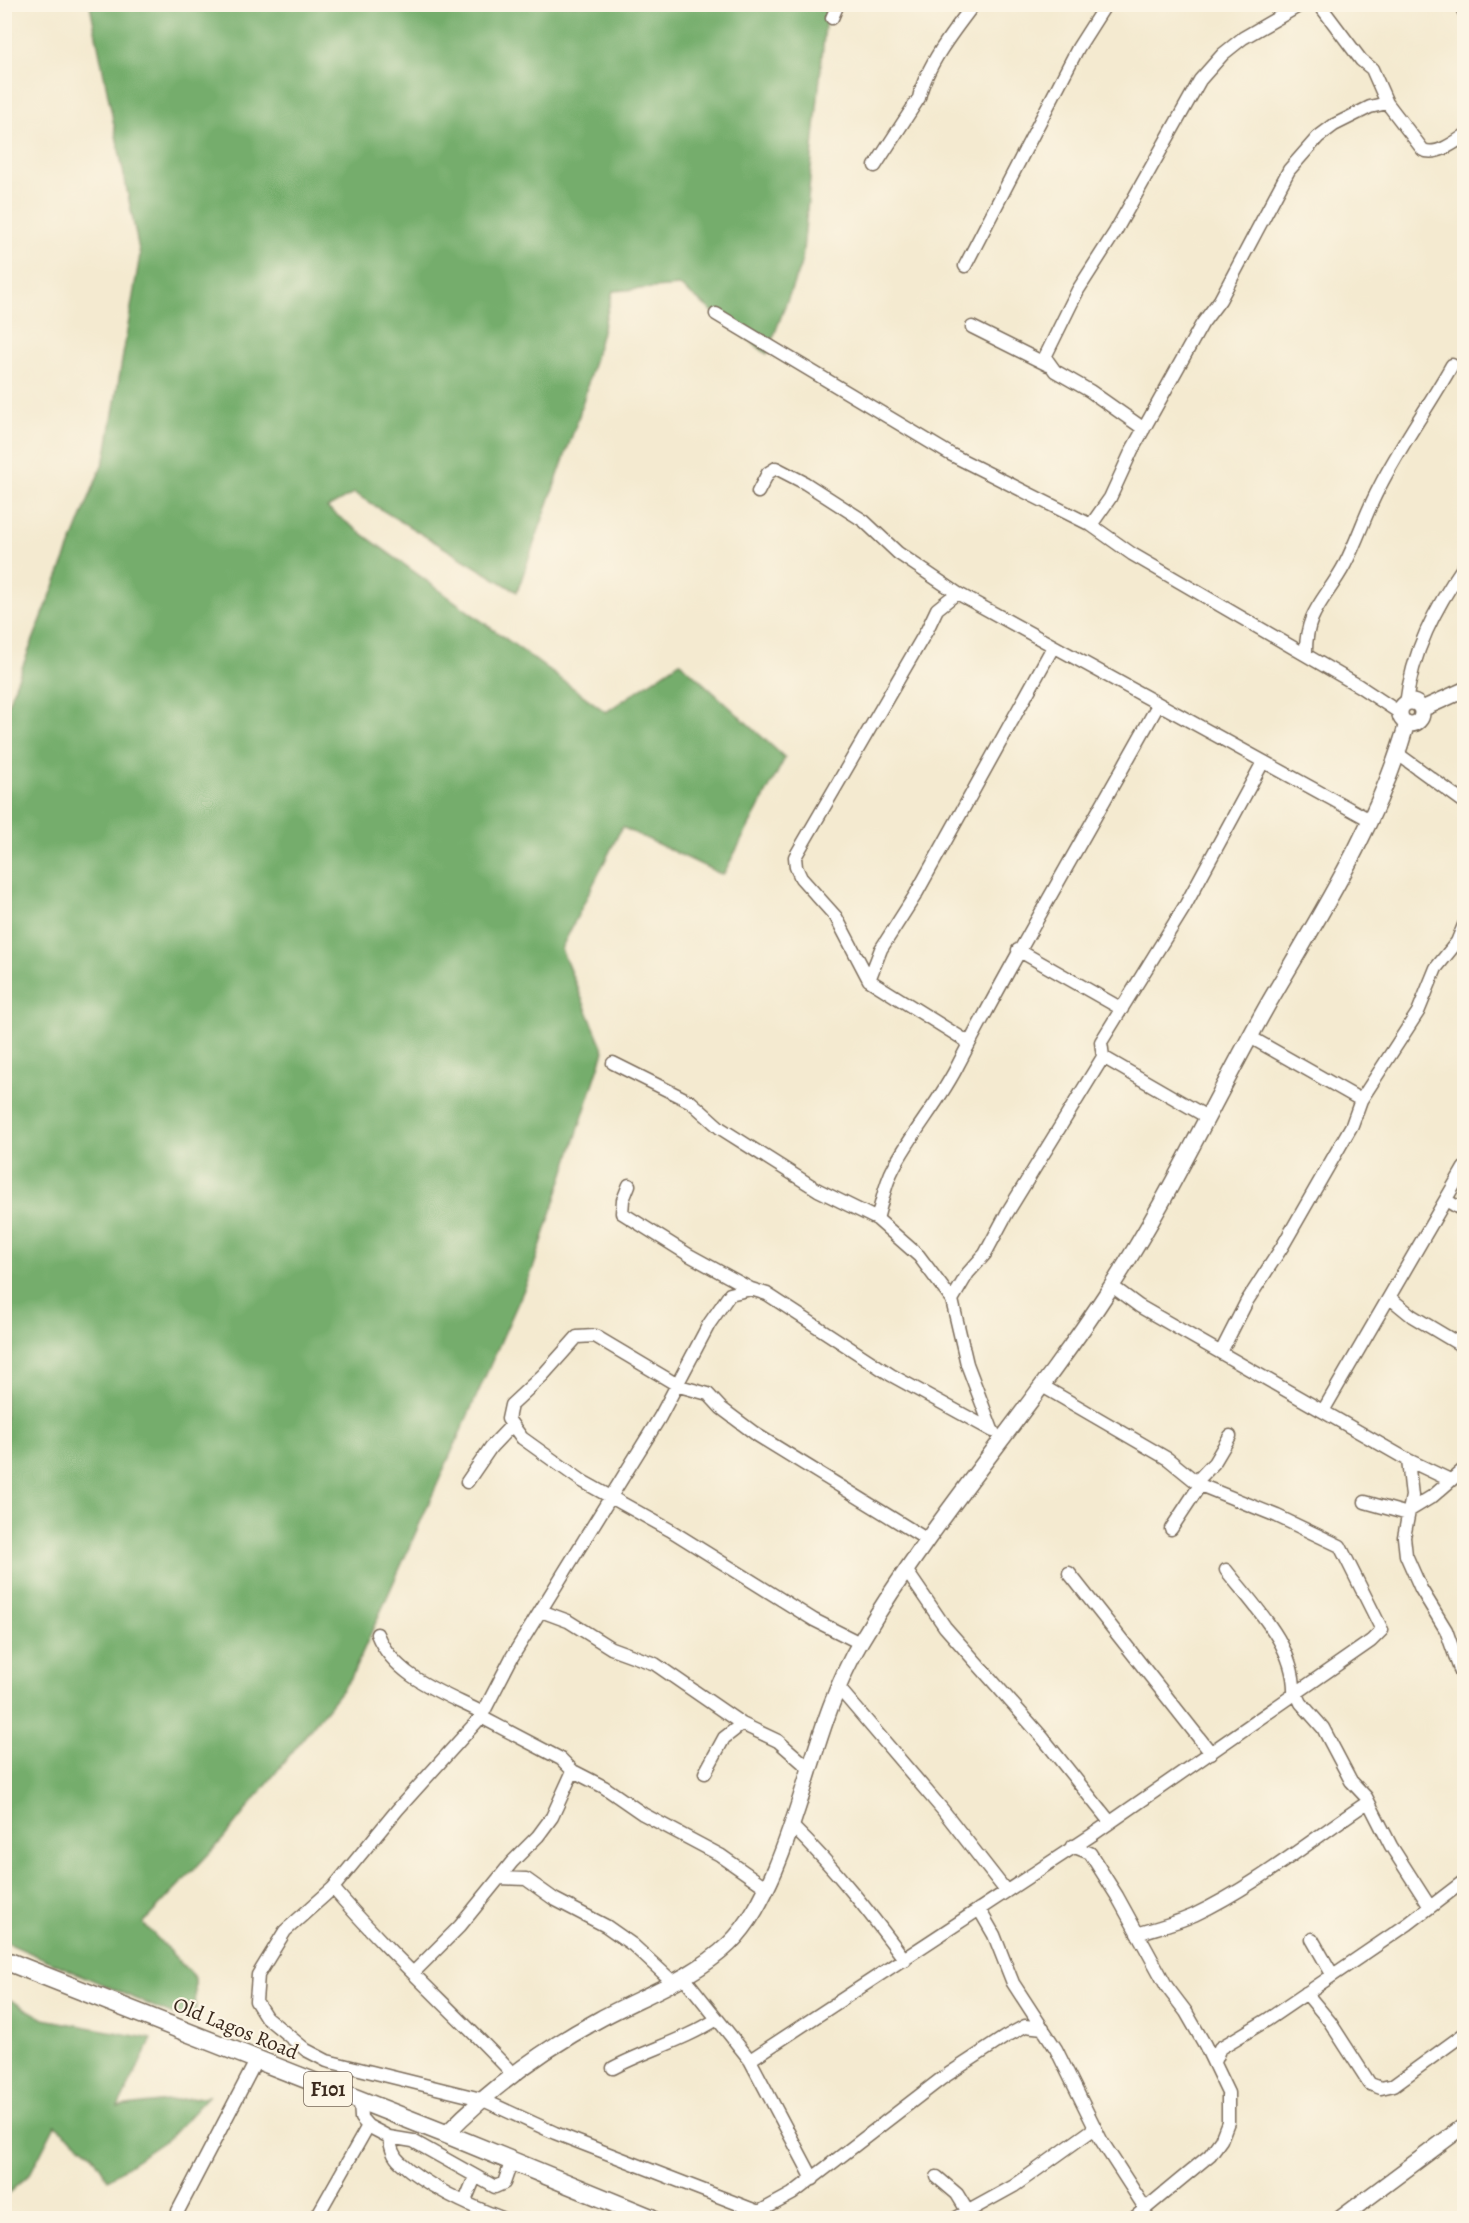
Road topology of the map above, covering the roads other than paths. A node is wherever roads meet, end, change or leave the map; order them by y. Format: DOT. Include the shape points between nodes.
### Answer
graph roads {
  1 [pos="838,4"];
  2 [pos="974,4"];
  3 [pos="1106,4"];
  4 [pos="1302,4"];
  5 [pos="1319,4"];
  6 [pos="1460,4"];
  7 [pos="1464,12"];
  8 [pos="831,18"];
  9 [pos="1387,103"];
  10 [pos="1464,136"];
  11 [pos="875,166"];
  12 [pos="965,266"];
  13 [pos="716,314"];
  14 [pos="972,327"];
  15 [pos="1048,365"];
  16 [pos="1452,365"];
  17 [pos="1144,429"];
  18 [pos="758,492"];
  19 [pos="1091,525"];
  20 [pos="1464,566"];
  21 [pos="957,594"];
  22 [pos="1053,647"];
  23 [pos="1306,654"];
  24 [pos="1464,690"];
  25 [pos="1158,705"];
  26 [pos="1404,713"];
  27 [pos="1398,754"];
  28 [pos="1263,762"];
  29 [pos="1464,802"];
  30 [pos="1370,820"];
  31 [pos="1464,925"];
  32 [pos="1018,950"];
  33 [pos="869,980"];
  34 [pos="1122,1010"];
  35 [pos="1250,1037"];
  36 [pos="968,1042"];
  37 [pos="1103,1057"];
  38 [pos="613,1063"];
  39 [pos="1361,1100"];
  40 [pos="1207,1117"];
  41 [pos="1464,1168"];
  42 [pos="629,1185"];
  43 [pos="1446,1200"];
  44 [pos="1464,1211"];
  45 [pos="877,1219"];
  46 [pos="1112,1286"];
  47 [pos="751,1289"];
  48 [pos="1390,1298"];
  49 [pos="952,1300"];
  50 [pos="1464,1347"];
  51 [pos="1221,1352"];
  52 [pos="679,1386"];
  53 [pos="1044,1387"];
  54 [pos="1323,1411"];
  55 [pos="511,1426"];
  56 [pos="998,1435"];
  57 [pos="1230,1436"];
  58 [pos="1408,1460"];
  59 [pos="1464,1469"];
  60 [pos="1450,1480"];
  61 [pos="467,1482"];
  62 [pos="1198,1484"];
  63 [pos="610,1497"];
  64 [pos="1365,1502"];
  65 [pos="1409,1512"];
  66 [pos="1171,1529"];
  67 [pos="926,1539"];
  68 [pos="906,1570"];
  69 [pos="1226,1570"];
  70 [pos="1069,1573"];
  71 [pos="541,1611"];
  72 [pos="377,1634"];
  73 [pos="860,1643"];
  74 [pos="1464,1681"];
  75 [pos="838,1687"];
  76 [pos="1294,1698"];
  77 [pos="482,1715"];
  78 [pos="742,1724"];
  79 [pos="1211,1753"];
  80 [pos="810,1769"];
  81 [pos="573,1771"];
  82 [pos="705,1773"];
  83 [pos="1368,1802"];
  84 [pos="1110,1822"];
  85 [pos="793,1827"];
  86 [pos="1092,1835"];
  87 [pos="1072,1846"];
  88 [pos="1090,1853"];
  89 [pos="500,1878"];
  90 [pos="1464,1881"];
  91 [pos="767,1887"];
  92 [pos="333,1888"];
  93 [pos="1006,1891"];
  94 [pos="1430,1907"];
  95 [pos="979,1909"];
  96 [pos="1137,1934"];
  97 [pos="1312,1939"];
  98 [pos="4,1960"];
  99 [pos="905,1960"];
  100 [pos="412,1973"];
  101 [pos="1332,1974"];
  102 [pos="678,1979"];
  103 [pos="1306,1993"];
  104 [pos="1028,2009"];
  105 [pos="717,2019"];
  106 [pos="1025,2026"];
  107 [pos="1043,2028"];
  108 [pos="1464,2034"];
  109 [pos="1205,2044"];
  110 [pos="1220,2048"];
  111 [pos="750,2060"];
  112 [pos="256,2061"];
  113 [pos="1214,2062"];
  114 [pos="613,2068"];
  115 [pos="512,2073"];
  116 [pos="481,2099"];
  117 [pos="360,2101"];
  118 [pos="368,2126"];
  119 [pos="1464,2126"];
  120 [pos="1095,2128"];
  121 [pos="446,2134"];
  122 [pos="389,2137"];
  123 [pos="511,2163"];
  124 [pos="475,2177"];
  125 [pos="937,2177"];
  126 [pos="813,2179"];
  127 [pos="465,2201"];
  128 [pos="1145,2208"];
  129 [pos="178,2211"];
  130 [pos="968,2212"];
  131 [pos="316,2218"];
  132 [pos="501,2218"];
  133 [pos="651,2218"];
  134 [pos="956,2218"];
  135 [pos="1134,2218"];
  136 [pos="1341,2218"];
  1 -- 8 [label="street"];
  2 -- 11 [label="street"];
  3 -- 12 [label="street" via="1078,48"];
  4 -- 15 [label="street" via="1243,38 1200,80 1074,297 1045,357"];
  5 -- 9 [label="street" via="1372,69"];
  6 -- 7 [label="street"];
  9 -- 10 [label="street" via="1417,144 1429,153"];
  9 -- 17 [label="street" via="1334,125 1289,170 1221,300 1202,324"];
  13 -- 19 [label="street" via="950,454"];
  14 -- 15 [label="street"];
  15 -- 17 [label="street"];
  16 -- 23 [label="street" via="1380,486 1331,589 1313,613 1306,627"];
  17 -- 19 [label="street" via="1110,498"];
  18 -- 21 [label="street" via="768,472 776,468 864,521 898,553"];
  19 -- 23 [label="street" via="1132,554"];
  20 -- 26 [label="street" via="1422,638 1408,681"];
  21 -- 22 [label="street"];
  21 -- 33 [label="street" via="937,609 795,857 801,878 836,917"];
  22 -- 25 [label="street"];
  22 -- 33 [label="street" via="916,894 881,949"];
  23 -- 26 [label="street"];
  24 -- 26 [label="street" via="1422,709 1415,724"];
  25 -- 28 [label="street"];
  25 -- 32 [label="street"];
  26 -- 27 [label="street"];
  27 -- 29 [label="street"];
  27 -- 30 [label="street"];
  28 -- 30 [label="street"];
  28 -- 34 [label="street" via="1185,906"];
  30 -- 35 [label="street"];
  31 -- 39 [label="street" via="1457,942 1428,982 1414,1020"];
  32 -- 34 [label="street"];
  32 -- 36 [label="street"];
  33 -- 36 [label="street"];
  34 -- 37 [label="street" via="1101,1042"];
  35 -- 39 [label="street"];
  35 -- 40 [label="street"];
  36 -- 45 [label="street" via="931,1113 894,1167"];
  37 -- 40 [label="street"];
  37 -- 49 [label="street" via="985,1254"];
  38 -- 45 [label="street" via="691,1102 720,1128 808,1184"];
  39 -- 51 [label="street" via="1352,1125"];
  40 -- 46 [label="street"];
  41 -- 43 [label="street"];
  42 -- 47 [label="street" via="622,1213"];
  43 -- 44 [label="street"];
  43 -- 48 [label="street"];
  45 -- 49 [label="street" via="919,1256"];
  46 -- 51 [label="street" via="1139,1306"];
  46 -- 53 [label="street"];
  47 -- 52 [label="street" via="733,1292 725,1299"];
  47 -- 56 [label="street" via="767,1294 910,1386"];
  48 -- 50 [label="street"];
  48 -- 54 [label="street"];
  49 -- 56 [label="street" via="967,1364"];
  51 -- 54 [label="street"];
  52 -- 55 [label="street" via="595,1336 577,1337 511,1405"];
  52 -- 63 [label="street"];
  52 -- 67 [label="street" via="708,1394 757,1435"];
  53 -- 56 [label="street"];
  53 -- 62 [label="street" via="1168,1459"];
  54 -- 58 [label="street"];
  55 -- 61 [label="street"];
  55 -- 63 [label="street" via="538,1451"];
  56 -- 67 [label="street"];
  57 -- 62 [label="street"];
  58 -- 60 [label="street"];
  58 -- 65 [label="street" via="1412,1480"];
  59 -- 60 [label="street"];
  60 -- 65 [label="street"];
  62 -- 66 [label="street"];
  62 -- 76 [label="street" via="1340,1546 1382,1630"];
  63 -- 71 [label="street"];
  63 -- 73 [label="street" via="814,1620"];
  64 -- 65 [label="street"];
  65 -- 74 [label="street" via="1404,1537 1406,1555 1446,1629"];
  67 -- 68 [label="street"];
  68 -- 73 [label="street"];
  68 -- 84 [label="street" via="945,1627"];
  69 -- 76 [label="street" via="1264,1617 1289,1658 1295,1678"];
  70 -- 79 [label="street"];
  71 -- 77 [label="street"];
  71 -- 78 [label="street" via="568,1621 611,1648 654,1664"];
  72 -- 77 [label="street" via="384,1651 397,1666"];
  73 -- 75 [label="street"];
  75 -- 80 [label="street"];
  75 -- 93 [label="street"];
  76 -- 79 [label="street"];
  76 -- 83 [label="street" via="1319,1722 1340,1764"];
  77 -- 81 [label="street" via="561,1759"];
  77 -- 92 [label="street"];
  78 -- 80 [label="street" via="778,1741"];
  78 -- 82 [label="street" via="724,1738"];
  79 -- 84 [label="street"];
  80 -- 85 [label="street"];
  81 -- 89 [label="street" via="552,1817"];
  81 -- 91 [label="street" via="671,1831 720,1855"];
  83 -- 94 [label="street"];
  83 -- 96 [label="street" via="1291,1858 1234,1892 1195,1914"];
  84 -- 86 [label="street"];
  85 -- 91 [label="street"];
  85 -- 99 [label="street" via="867,1908"];
  86 -- 87 [label="street"];
  86 -- 88 [label="street"];
  87 -- 88 [label="street"];
  87 -- 93 [label="street"];
  88 -- 96 [label="street"];
  89 -- 100 [label="street" via="460,1926"];
  89 -- 102 [label="street" via="526,1879 554,1899 606,1926"];
  90 -- 94 [label="street"];
  91 -- 102 [label="street" via="748,1921 729,1944"];
  92 -- 100 [label="street"];
  92 -- 116 [label="street" via="285,1931 258,1975 256,2001 266,2017 306,2050 327,2061"];
  93 -- 95 [label="street"];
  94 -- 101 [label="street"];
  95 -- 99 [label="street"];
  95 -- 104 [label="street"];
  96 -- 109 [label="street"];
  97 -- 101 [label="street"];
  98 -- 112 [label="main road, Old Lagos Road / F101"];
  99 -- 111 [label="street"];
  100 -- 115 [label="street"];
  101 -- 103 [label="street"];
  102 -- 105 [label="street"];
  102 -- 115 [label="street" via="567,2037"];
  103 -- 108 [label="street" via="1370,2084 1381,2088 1394,2085"];
  103 -- 110 [label="street"];
  104 -- 106 [label="street"];
  104 -- 107 [label="street"];
  105 -- 111 [label="street"];
  105 -- 114 [label="street" via="687,2037"];
  106 -- 107 [label="street"];
  106 -- 126 [label="street" via="941,2079"];
  107 -- 120 [label="street"];
  109 -- 110 [label="street"];
  109 -- 113 [label="street"];
  110 -- 113 [label="street"];
  111 -- 126 [label="street"];
  112 -- 117 [label="main road, Old Lagos Road / F101"];
  112 -- 129 [label="street"];
  113 -- 128 [label="street" via="1228,2093 1230,2108 1221,2140 1210,2155"];
  115 -- 116 [label="street"];
  116 -- 121 [label="street"];
  116 -- 126 [label="street" via="555,2133 759,2212"];
  117 -- 118 [label="street" via="361,2118"];
  117 -- 121 [label="main road, Old Lagos Road / F101"];
  118 -- 122 [label="street"];
  118 -- 131 [label="street"];
  119 -- 136 [label="street"];
  120 -- 128 [label="street"];
  120 -- 130 [label="street" via="1014,2186"];
  121 -- 123 [label="main road, Old Lagos Road / F101"];
  122 -- 124 [label="street" via="413,2141"];
  122 -- 127 [label="street" via="399,2161 450,2196"];
  123 -- 124 [label="street" via="501,2187"];
  123 -- 133 [label="main road, Old Lagos Road / F101"];
  124 -- 127 [label="street"];
  125 -- 130 [label="street" via="957,2194"];
  127 -- 132 [label="street"];
  128 -- 135 [label="street"];
  130 -- 134 [label="street"];
}
